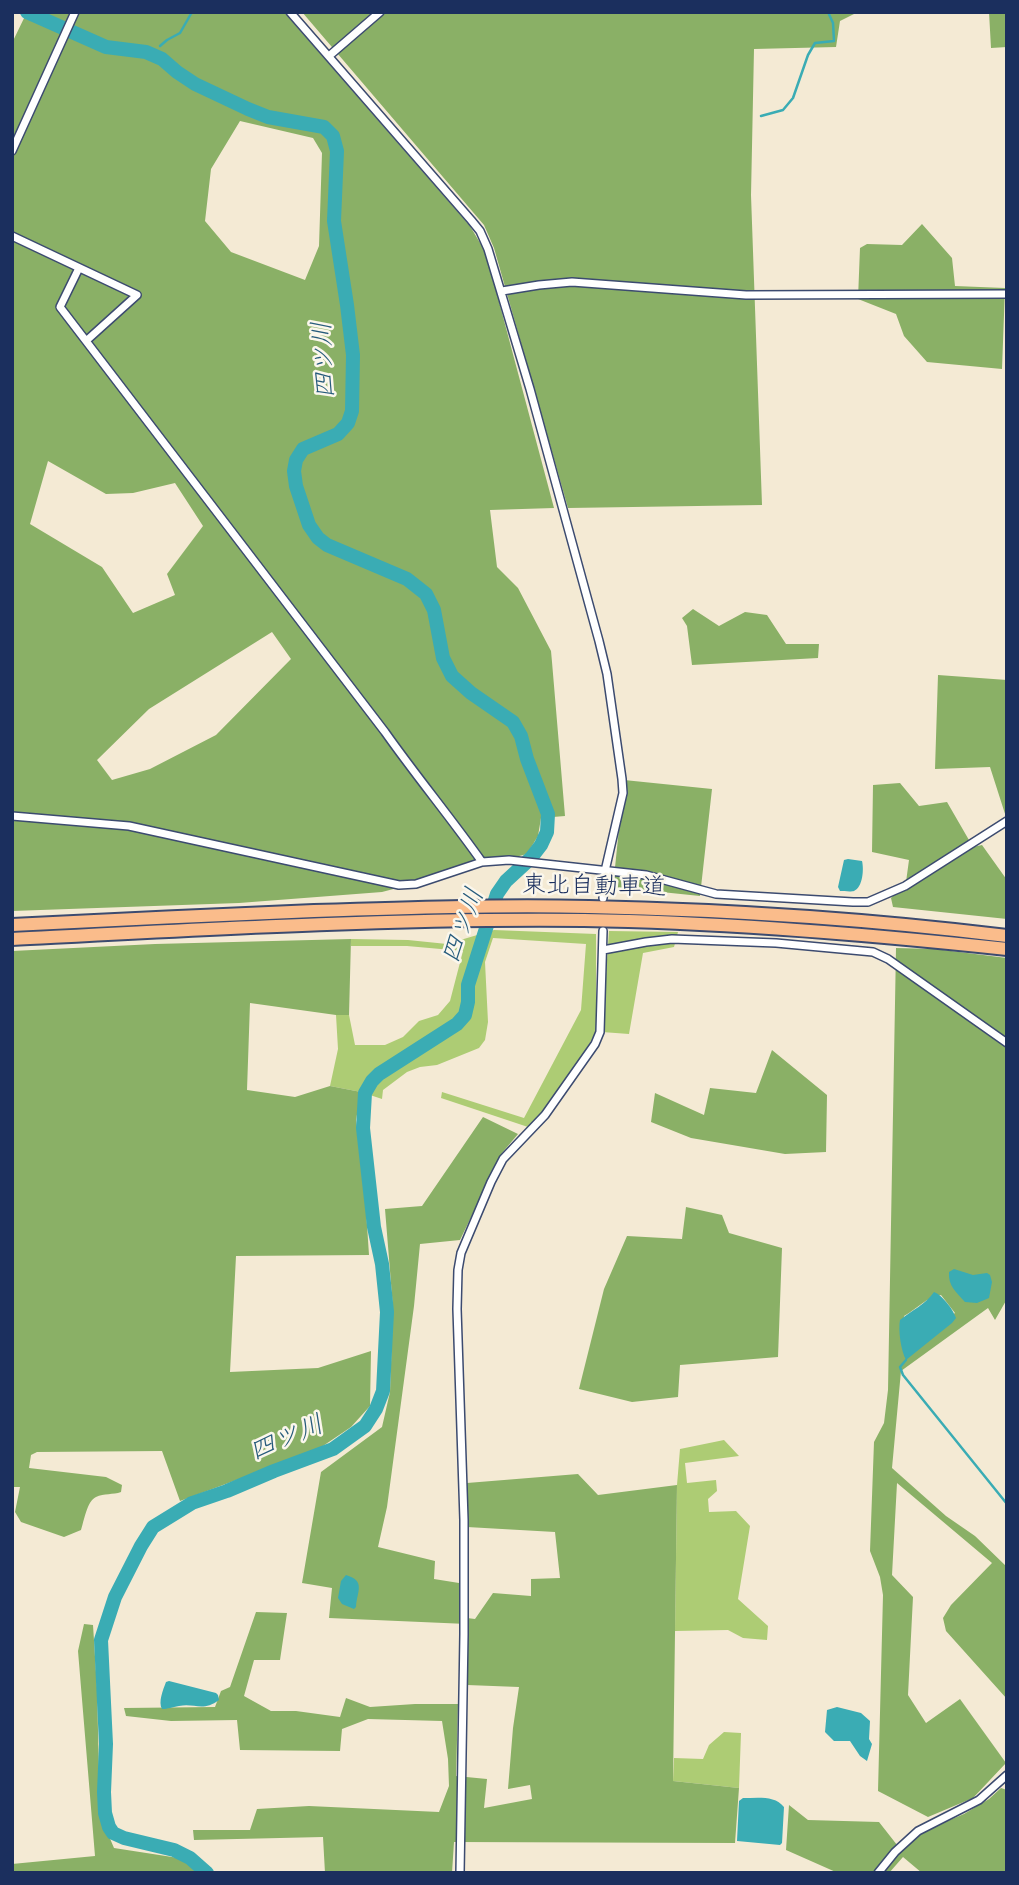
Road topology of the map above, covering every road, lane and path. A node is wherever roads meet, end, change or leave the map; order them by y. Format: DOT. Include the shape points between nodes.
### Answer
graph roads {
  1 [pos="290,12"];
  2 [pos="380,12"];
  3 [pos="74,14"];
  4 [pos="329,56"];
  5 [pos="12,151"];
  6 [pos="12,236"];
  7 [pos="79,268"];
  8 [pos="502,291"];
  9 [pos="1007,294"];
  10 [pos="86,341"];
  11 [pos="12,816"];
  12 [pos="1007,821"];
  13 [pos="482,862"];
  14 [pos="605,871"];
  15 [pos="603,898"];
  16 [pos="12,925"];
  17 [pos="603,931"];
  18 [pos="1007,936"];
  19 [pos="12,939"];
  20 [pos="1007,949"];
  21 [pos="603,950"];
  22 [pos="1007,1043"];
  23 [pos="1007,1775"];
  24 [pos="460,1873"];
  25 [pos="878,1873"];
  1 -- 4 [label="street"];
  2 -- 4 [label="street"];
  3 -- 5 [label="street"];
  4 -- 8 [label="street" via="480,231"];
  6 -- 7 [label="street"];
  7 -- 10 [label="street" via="60,307"];
  7 -- 10 [label="street" via="136,295"];
  8 -- 9 [label="street" via="572,282 746,295"];
  8 -- 14 [label="street" via="607,674 623,793"];
  10 -- 13 [label="street"];
  11 -- 13 [label="street" via="129,826 399,885 416,884"];
  12 -- 14 [label="street" via="905,886 868,902 716,894 646,875"];
  13 -- 14 [label="street" via="509,860"];
  14 -- 15 [label="street"];
  16 -- 18 [label="highway, 東北自動車道" via="472,906 587,906 752,913"];
  17 -- 21 [label="street"];
  19 -- 20 [label="highway, 東北自動車道" via="281,926 587,920 752,926"];
  21 -- 22 [label="street" via="672,939 873,952"];
  21 -- 24 [label="street" via="602,1009 595,1044 545,1115 503,1159 461,1253 458,1270 464,1570"];
  23 -- 25 [label="street" via="979,1800 918,1831"];
}
